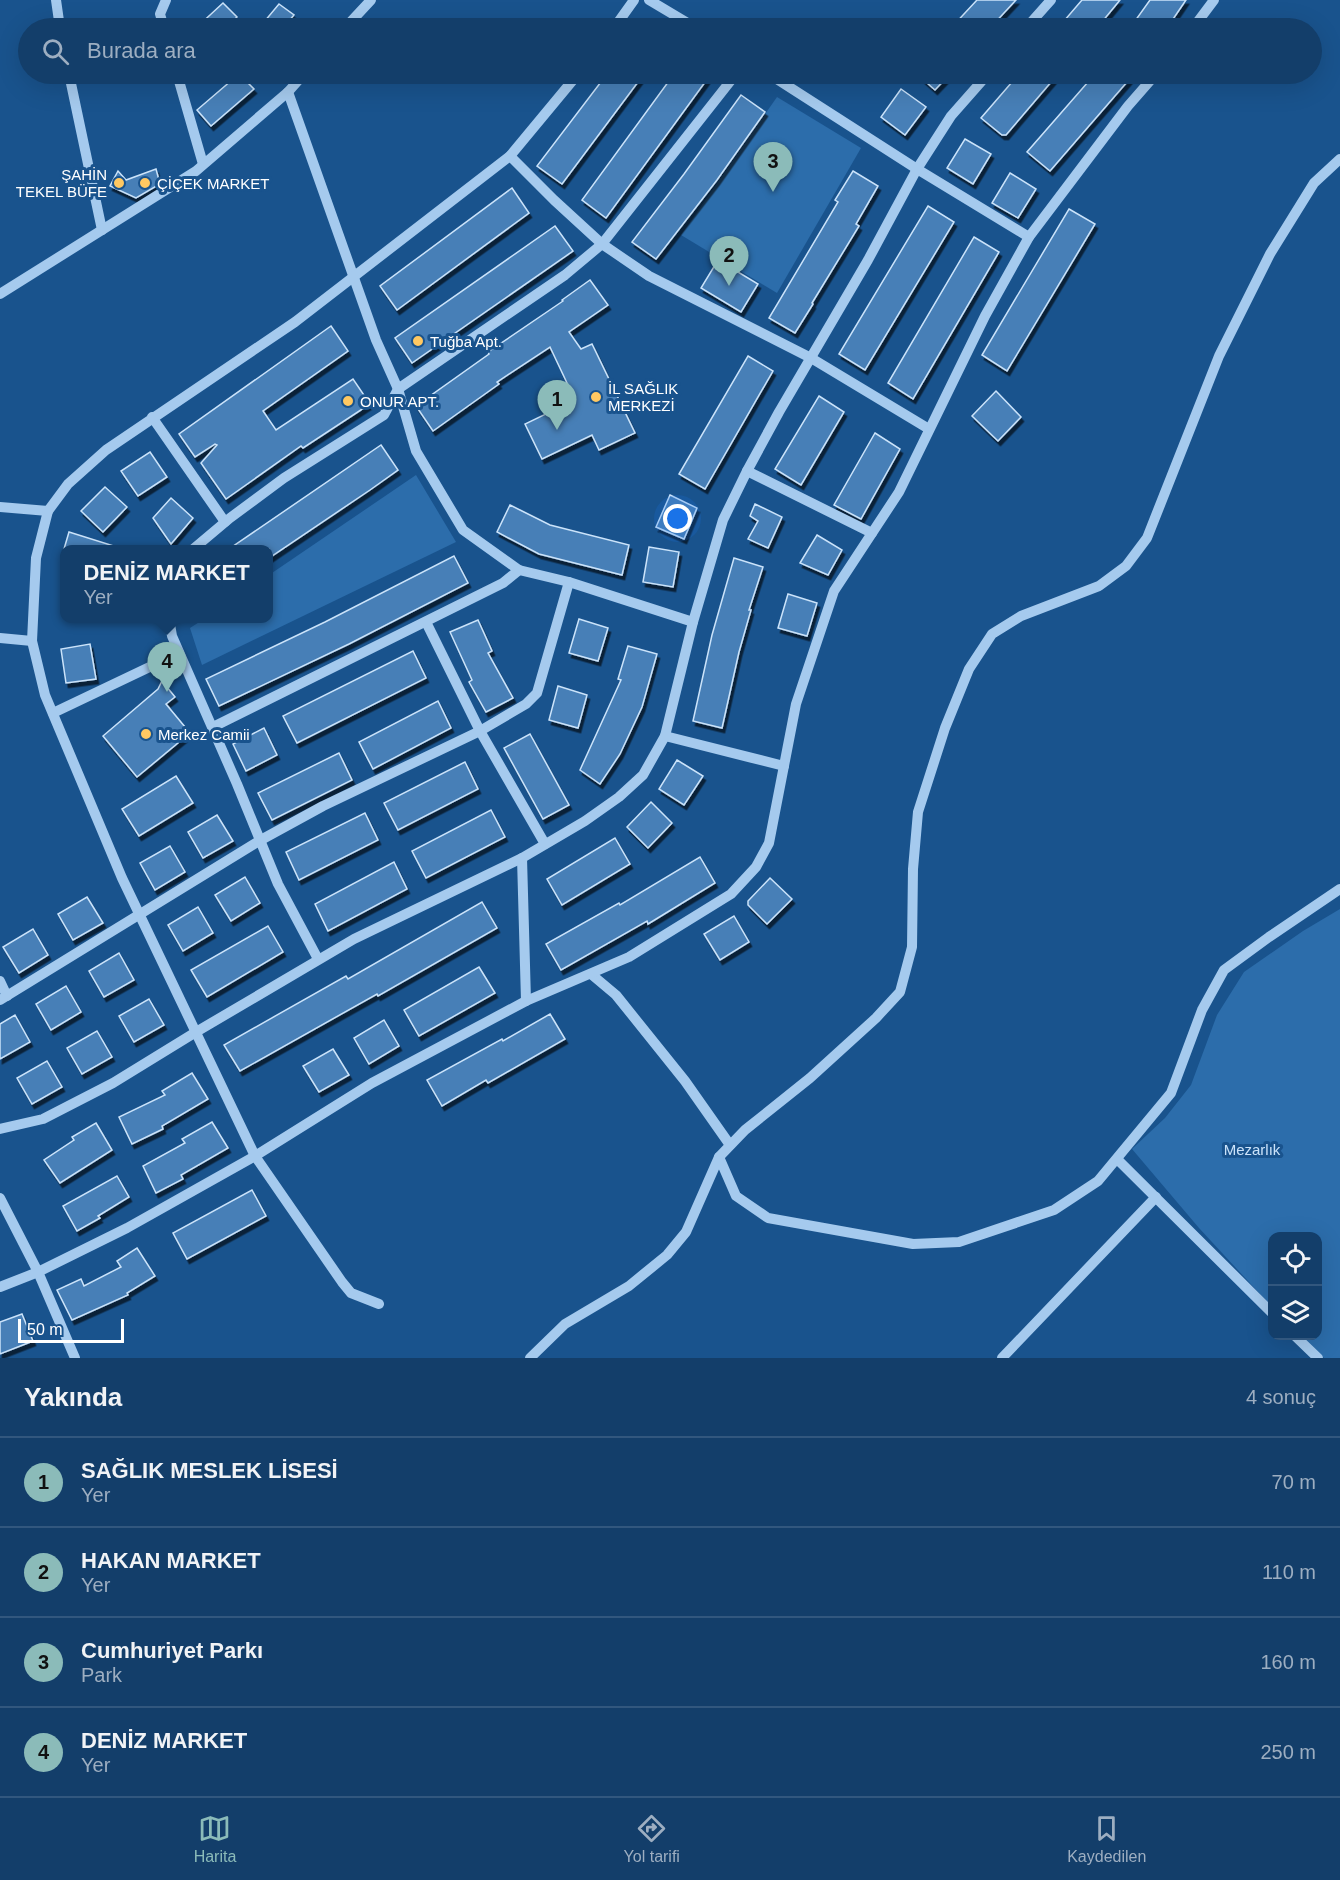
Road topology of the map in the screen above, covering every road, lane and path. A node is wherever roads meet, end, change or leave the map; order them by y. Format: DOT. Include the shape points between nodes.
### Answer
graph roads {
  1 [pos="56,0"];
  2 [pos="166,0"];
  3 [pos="371,0"];
  4 [pos="634,0"];
  5 [pos="649,0"];
  6 [pos="1051,0"];
  7 [pos="1214,0"];
  8 [pos="59,18"];
  9 [pos="161,18"];
  10 [pos="354,18"];
  11 [pos="621,18"];
  12 [pos="679,18"];
  13 [pos="1035,18"];
  14 [pos="1200,18"];
  15 [pos="71,84"];
  16 [pos="180,84"];
  17 [pos="295,84"];
  18 [pos="570,84"];
  19 [pos="728,84"];
  20 [pos="785,84"];
  21 [pos="979,84"];
  22 [pos="1147,84"];
  23 [pos="288,92"];
  24 [pos="510,156"];
  25 [pos="1340,159"];
  26 [pos="203,164"];
  27 [pos="917,169"];
  28 [pos="102,230"];
  29 [pos="1029,237"];
  30 [pos="602,244"];
  31 [pos="353,275"];
  32 [pos="0,294"];
  33 [pos="811,358"];
  34 [pos="398,389"];
  35 [pos="152,417"];
  36 [pos="929,429"];
  37 [pos="747,471"];
  38 [pos="0,507"];
  39 [pos="48,511"];
  40 [pos="225,522"];
  41 [pos="872,533"];
  42 [pos="197,545"];
  43 [pos="519,570"];
  44 [pos="569,582"];
  45 [pos="426,622"];
  46 [pos="693,622"];
  47 [pos="170,623"];
  48 [pos="0,638"];
  49 [pos="32,641"];
  50 [pos="179,653"];
  51 [pos="52,713"];
  52 [pos="213,727"];
  53 [pos="480,731"];
  54 [pos="665,736"];
  55 [pos="784,766"];
  56 [pos="259,841"];
  57 [pos="545,844"];
  58 [pos="522,858"];
  59 [pos="1340,890"];
  60 [pos="140,915"];
  61 [pos="318,959"];
  62 [pos="591,974"];
  63 [pos="0,981"];
  64 [pos="3,998"];
  65 [pos="526,1001"];
  66 [pos="196,1032"];
  67 [pos="0,1129"];
  68 [pos="730,1145"];
  69 [pos="255,1156"];
  70 [pos="719,1157"];
  71 [pos="1117,1159"];
  72 [pos="1156,1197"];
  73 [pos="0,1198"];
  74 [pos="38,1272"];
  75 [pos="0,1287"];
  76 [pos="379,1304"];
  77 [pos="1268,1309"];
  78 [pos="1300,1340"];
  79 [pos="75,1358"];
  80 [pos="530,1358"];
  81 [pos="1002,1358"];
  82 [pos="1318,1358"];
  1 -- 8 [label="street"];
  2 -- 9 [label="street"];
  3 -- 10 [label="street"];
  4 -- 11 [label="street"];
  5 -- 12 [label="street"];
  6 -- 13 [label="street"];
  7 -- 14 [label="street"];
  15 -- 28 [label="street"];
  16 -- 26 [label="street"];
  17 -- 23 [label="street"];
  18 -- 24 [label="street"];
  19 -- 30 [label="street"];
  20 -- 27 [label="street"];
  21 -- 27 [label="street" via="951,116"];
  22 -- 29 [label="street"];
  23 -- 26 [label="street"];
  23 -- 31 [label="street"];
  24 -- 30 [label="street"];
  24 -- 31 [label="street"];
  25 -- 68 [label="street" via="1314,183 1270,254 1219,356 1147,538 1126,566 1099,586 1021,616 992,634 969,669 918,812 912,947 900,993 819,1070"];
  26 -- 28 [label="street"];
  27 -- 29 [label="street"];
  27 -- 33 [label="street"];
  28 -- 32 [label="street"];
  29 -- 36 [label="street"];
  30 -- 33 [label="street" via="649,276"];
  30 -- 34 [label="street" via="565,274"];
  31 -- 34 [label="street"];
  31 -- 35 [label="street" via="295,322"];
  33 -- 36 [label="street"];
  33 -- 37 [label="street"];
  34 -- 40 [label="street" via="384,415 284,478"];
  34 -- 43 [label="street" via="416,451 463,530"];
  35 -- 39 [label="street" via="68,484"];
  35 -- 40 [label="street"];
  36 -- 41 [label="street" via="899,492"];
  37 -- 41 [label="street"];
  37 -- 46 [label="street" via="723,520"];
  38 -- 39 [label="street"];
  39 -- 49 [label="street" via="36,558"];
  40 -- 42 [label="street"];
  41 -- 55 [label="street" via="834,591 796,704"];
  43 -- 44 [label="street"];
  43 -- 45 [label="street" via="503,583"];
  44 -- 46 [label="street"];
  44 -- 53 [label="street" via="537,693 526,704"];
  45 -- 52 [label="street"];
  45 -- 53 [label="street"];
  46 -- 54 [label="street"];
  47 -- 50 [label="street"];
  48 -- 49 [label="street"];
  49 -- 51 [label="street"];
  50 -- 51 [label="street"];
  50 -- 52 [label="street"];
  51 -- 60 [label="street"];
  52 -- 56 [label="street"];
  53 -- 56 [label="street" via="322,806"];
  53 -- 57 [label="street"];
  54 -- 55 [label="street"];
  54 -- 57 [label="street" via="643,775 619,797"];
  55 -- 62 [label="street" via="769,843 756,867 732,894 629,957"];
  56 -- 60 [label="street"];
  56 -- 61 [label="street"];
  57 -- 58 [label="street"];
  58 -- 61 [label="street"];
  58 -- 65 [label="street"];
  59 -- 71 [label="street" via="1224,970 1202,1010 1171,1093"];
  60 -- 64 [label="street"];
  60 -- 66 [label="street"];
  61 -- 66 [label="street"];
  62 -- 65 [label="street"];
  62 -- 68 [label="street" via="616,995"];
  63 -- 64 [label="street"];
  65 -- 69 [label="street" via="372,1083"];
  66 -- 67 [label="street" via="113,1083 43,1119"];
  66 -- 69 [label="street"];
  68 -- 70 [label="street"];
  69 -- 74 [label="street" via="128,1228"];
  69 -- 76 [label="street" via="351,1293"];
  70 -- 71 [label="street" via="736,1196 768,1218 913,1244 959,1242 1053,1210 1098,1181"];
  70 -- 80 [label="street" via="686,1232 667,1255 629,1286 566,1324"];
  71 -- 72 [label="street"];
  72 -- 77 [label="street"];
  72 -- 81 [label="street"];
  73 -- 74 [label="street"];
  74 -- 75 [label="street"];
  74 -- 79 [label="street"];
  78 -- 82 [label="street"];
}
